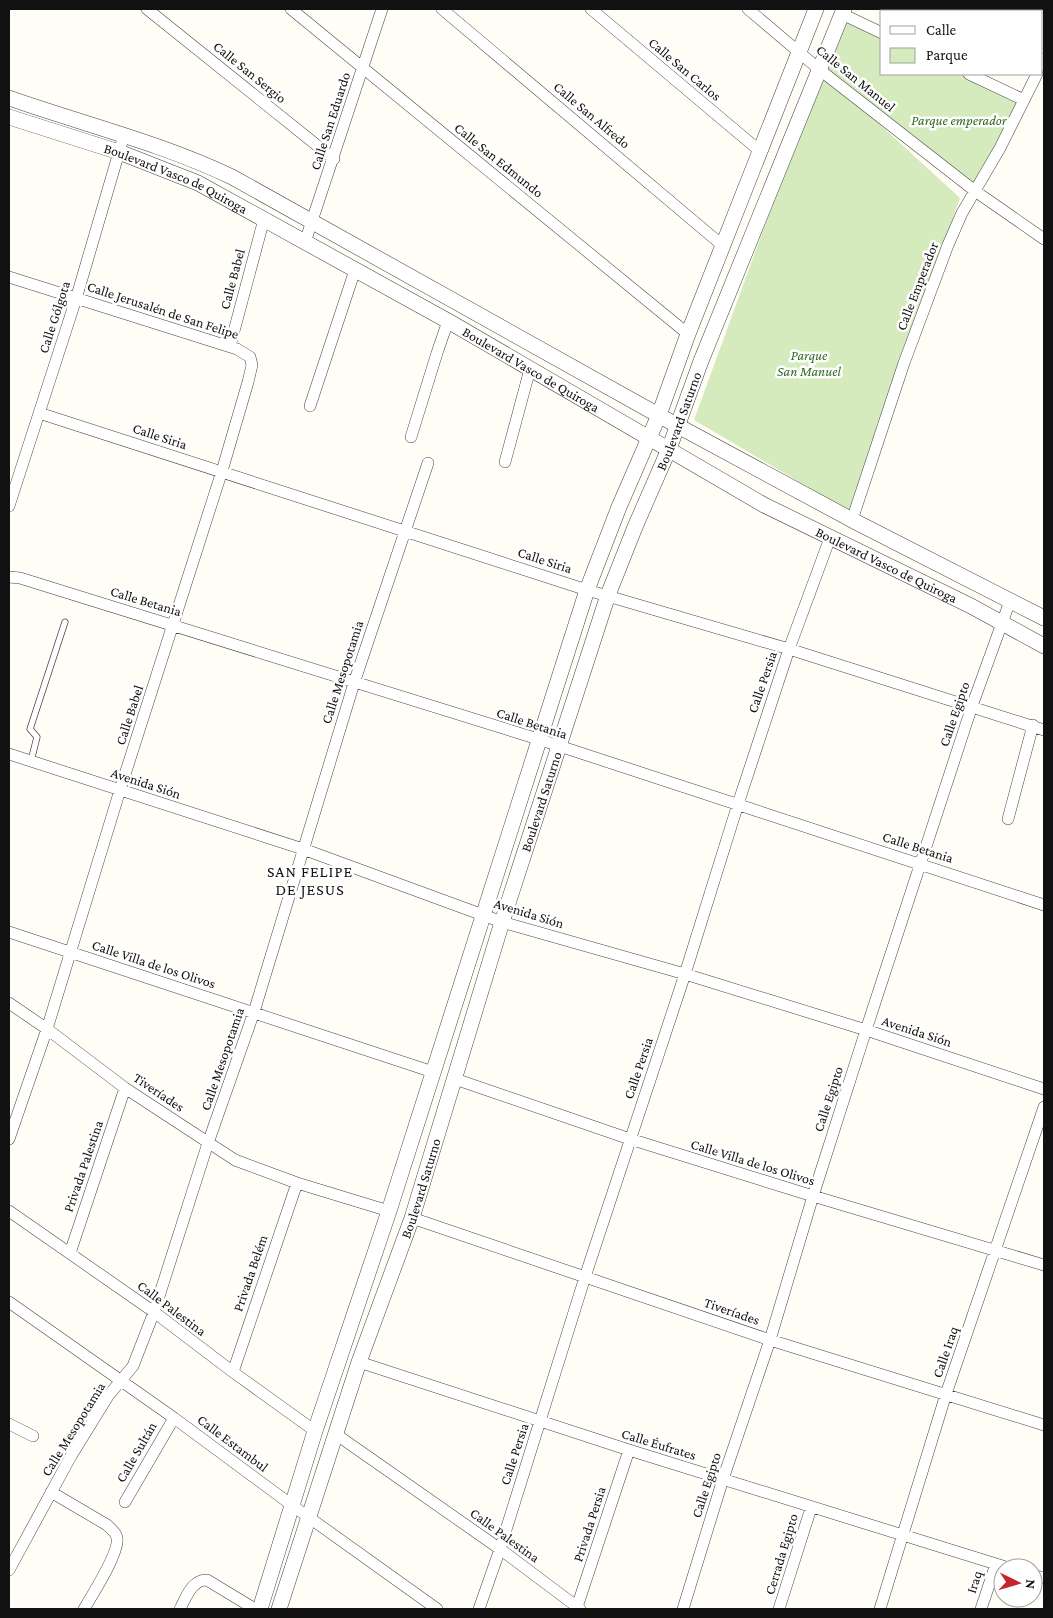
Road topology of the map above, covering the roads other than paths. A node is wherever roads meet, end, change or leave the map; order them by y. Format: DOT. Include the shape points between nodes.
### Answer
graph roads {
  1 [pos="147,9"];
  2 [pos="291,9"];
  3 [pos="382,9"];
  4 [pos="442,9"];
  5 [pos="591,9"];
  6 [pos="748,9"];
  7 [pos="816,9"];
  8 [pos="843,11"];
  9 [pos="880,32"];
  10 [pos="799,51"];
  11 [pos="363,67"];
  12 [pos="820,70"];
  13 [pos="971,75"];
  14 [pos="1036,75"];
  15 [pos="9,98"];
  16 [pos="1024,100"];
  17 [pos="9,117"];
  18 [pos="124,135"];
  19 [pos="119,152"];
  20 [pos="761,152"];
  21 [pos="334,158"];
  22 [pos="975,191"];
  23 [pos="264,218"];
  24 [pos="313,221"];
  25 [pos="1044,239"];
  26 [pos="305,242"];
  27 [pos="722,245"];
  28 [pos="355,270"];
  29 [pos="9,277"];
  30 [pos="76,299"];
  31 [pos="448,322"];
  32 [pos="688,334"];
  33 [pos="230,346"];
  34 [pos="250,357"];
  35 [pos="530,369"];
  36 [pos="310,406"];
  37 [pos="39,413"];
  38 [pos="659,415"];
  39 [pos="678,426"];
  40 [pos="411,437"];
  41 [pos="648,437"];
  42 [pos="669,449"];
  43 [pos="505,462"];
  44 [pos="428,463"];
  45 [pos="222,471"];
  46 [pos="9,506"];
  47 [pos="852,520"];
  48 [pos="405,531"];
  49 [pos="830,538"];
  50 [pos="9,577"];
  51 [pos="587,590"];
  52 [pos="608,595"];
  53 [pos="1010,600"];
  54 [pos="1044,618"];
  55 [pos="65,622"];
  56 [pos="1002,623"];
  57 [pos="173,625"];
  58 [pos="1044,646"];
  59 [pos="789,649"];
  60 [pos="354,683"];
  61 [pos="972,706"];
  62 [pos="1039,728"];
  63 [pos="538,740"];
  64 [pos="558,747"];
  65 [pos="9,754"];
  66 [pos="31,761"];
  67 [pos="120,790"];
  68 [pos="738,804"];
  69 [pos="1008,819"];
  70 [pos="303,849"];
  71 [pos="920,864"];
  72 [pos="1044,905"];
  73 [pos="484,915"];
  74 [pos="502,922"];
  75 [pos="9,932"];
  76 [pos="69,953"];
  77 [pos="686,974"];
  78 [pos="9,1003"];
  79 [pos="254,1012"];
  80 [pos="47,1030"];
  81 [pos="866,1030"];
  82 [pos="434,1072"];
  83 [pos="454,1079"];
  84 [pos="126,1088"];
  85 [pos="1044,1089"];
  86 [pos="1044,1107"];
  87 [pos="9,1138"];
  88 [pos="630,1139"];
  89 [pos="208,1143"];
  90 [pos="297,1183"];
  91 [pos="813,1196"];
  92 [pos="9,1211"];
  93 [pos="389,1211"];
  94 [pos="412,1218"];
  95 [pos="996,1249"];
  96 [pos="70,1253"];
  97 [pos="1044,1265"];
  98 [pos="585,1277"];
  99 [pos="9,1302"];
  100 [pos="154,1312"];
  101 [pos="770,1340"];
  102 [pos="360,1362"];
  103 [pos="233,1372"];
  104 [pos="121,1382"];
  105 [pos="946,1394"];
  106 [pos="174,1418"];
  107 [pos="541,1421"];
  108 [pos="9,1424"];
  109 [pos="1044,1425"];
  110 [pos="315,1431"];
  111 [pos="337,1435"];
  112 [pos="33,1436"];
  113 [pos="628,1450"];
  114 [pos="723,1480"];
  115 [pos="51,1492"];
  116 [pos="125,1502"];
  117 [pos="293,1506"];
  118 [pos="810,1508"];
  119 [pos="309,1518"];
  120 [pos="903,1536"];
  121 [pos="500,1549"];
  122 [pos="993,1563"];
  123 [pos="9,1570"];
  124 [pos="993,1573"];
  125 [pos="579,1608"];
  126 [pos="84,1609"];
  127 [pos="180,1609"];
  128 [pos="255,1609"];
  129 [pos="260,1609"];
  130 [pos="279,1609"];
  131 [pos="437,1609"];
  132 [pos="479,1609"];
  133 [pos="683,1609"];
  134 [pos="779,1609"];
  135 [pos="880,1609"];
  136 [pos="981,1609"];
  1 -- 21 [label="street, Calle San Sergio"];
  2 -- 11 [label="street, Calle San Edmundo"];
  3 -- 11 [label="street, Calle San Eduardo"];
  4 -- 27 [label="street, Calle San Alfredo"];
  5 -- 20 [label="street, Calle San Carlos"];
  6 -- 10 [label="street, Calle San Manuel"];
  7 -- 10 [label="street, Boulevard Saturno"];
  8 -- 9 [label="street"];
  8 -- 12 [label="street, Boulevard Saturno"];
  10 -- 12 [label="street, Calle San Manuel"];
  10 -- 20 [label="street, Boulevard Saturno"];
  11 -- 21 [label="street, Calle San Eduardo"];
  11 -- 32 [label="street, Calle San Edmundo"];
  12 -- 22 [label="street, Calle San Manuel"];
  12 -- 39 [label="street, Boulevard Saturno" via="701,360"];
  13 -- 16 [label="street"];
  14 -- 16 [label="street, Calle Emperador"];
  15 -- 18 [label="street, Boulevard Vasco de Quiroga"];
  16 -- 22 [label="street, Calle Emperador"];
  17 -- 19 [label="street, Boulevard Vasco de Quiroga"];
  18 -- 19 [label="street, Calle Gólgota"];
  18 -- 24 [label="street, Boulevard Vasco de Quiroga" via="185,155"];
  19 -- 23 [label="street, Boulevard Vasco de Quiroga" via="198,183"];
  19 -- 30 [label="street, Calle Gólgota"];
  20 -- 27 [label="street, Boulevard Saturno"];
  21 -- 24 [label="street, Calle San Eduardo"];
  22 -- 25 [label="street, Calle San Manuel"];
  22 -- 47 [label="street, Calle Emperador" via="948,246"];
  23 -- 26 [label="street, Boulevard Vasco de Quiroga"];
  23 -- 33 [label="street, Calle Babel"];
  24 -- 26 [label="street, Calle San Eduardo"];
  24 -- 38 [label="street, Boulevard Vasco de Quiroga"];
  26 -- 28 [label="street, Boulevard Vasco de Quiroga"];
  27 -- 32 [label="street, Boulevard Saturno"];
  28 -- 31 [label="street, Boulevard Vasco de Quiroga"];
  28 -- 36 [label="street"];
  29 -- 30 [label="street, Calle Jerusalén de San Felipe"];
  30 -- 33 [label="street, Calle Jerusalén de San Felipe"];
  30 -- 37 [label="street, Calle Gólgota"];
  31 -- 35 [label="street, Boulevard Vasco de Quiroga"];
  31 -- 40 [label="street"];
  32 -- 38 [label="street, Boulevard Saturno"];
  33 -- 34 [label="street, Calle Jerusalén de San Felipe"];
  34 -- 45 [label="street, Calle Babel" via="252,365 248,382"];
  35 -- 41 [label="street, Boulevard Vasco de Quiroga"];
  35 -- 43 [label="street"];
  37 -- 45 [label="street, Calle Siria"];
  37 -- 46 [label="street, Calle Gólgota"];
  38 -- 39 [label="street, Boulevard Vasco de Quiroga"];
  38 -- 41 [label="street, Boulevard Saturno"];
  39 -- 42 [label="street, Boulevard Saturno"];
  39 -- 47 [label="street, Boulevard Vasco de Quiroga"];
  41 -- 42 [label="street, Boulevard Vasco de Quiroga"];
  41 -- 51 [label="street, Boulevard Saturno"];
  42 -- 49 [label="street, Boulevard Vasco de Quiroga" via="764,505"];
  42 -- 52 [label="street, Boulevard Saturno"];
  44 -- 48 [label="street, Calle Mesopotamia"];
  45 -- 48 [label="street, Calle Siria"];
  45 -- 57 [label="street, Calle Babel"];
  47 -- 53 [label="street, Boulevard Vasco de Quiroga"];
  48 -- 51 [label="street, Calle Siria"];
  48 -- 60 [label="street, Calle Mesopotamia"];
  49 -- 56 [label="street, Boulevard Vasco de Quiroga"];
  49 -- 59 [label="street, Calle Persia"];
  50 -- 57 [label="street, Calle Betania"];
  51 -- 52 [label="street, Calle Siria"];
  51 -- 63 [label="street, Boulevard Saturno"];
  52 -- 59 [label="street, Calle Siria"];
  52 -- 64 [label="street, Boulevard Saturno"];
  53 -- 54 [label="street, Boulevard Vasco de Quiroga"];
  53 -- 56 [label="street, Calle Egipto"];
  55 -- 66 [label="lane" via="30,729 37,737"];
  56 -- 58 [label="street, Boulevard Vasco de Quiroga"];
  56 -- 61 [label="street, Calle Egipto"];
  57 -- 60 [label="street, Calle Betania"];
  57 -- 67 [label="street, Calle Babel"];
  59 -- 61 [label="street, Calle Siria"];
  59 -- 68 [label="street, Calle Persia"];
  60 -- 63 [label="street, Calle Betania"];
  60 -- 70 [label="street, Calle Mesopotamia"];
  61 -- 62 [label="street, Calle Siria"];
  61 -- 71 [label="street, Calle Egipto"];
  62 -- 69 [label="street"];
  63 -- 64 [label="street, Calle Betania"];
  63 -- 73 [label="street, Boulevard Saturno"];
  64 -- 68 [label="street, Calle Betania"];
  64 -- 74 [label="street, Boulevard Saturno"];
  65 -- 66 [label="street, Avenida Sión"];
  66 -- 67 [label="street, Avenida Sión"];
  67 -- 70 [label="street, Avenida Sión"];
  67 -- 76 [label="street, Calle Babel"];
  68 -- 71 [label="street, Calle Betania"];
  68 -- 77 [label="street, Calle Persia"];
  70 -- 73 [label="street, Avenida Sión"];
  70 -- 79 [label="street, Calle Mesopotamia"];
  71 -- 72 [label="street, Calle Betania"];
  71 -- 81 [label="street, Calle Egipto"];
  73 -- 74 [label="street, Avenida Sión"];
  73 -- 82 [label="street, Boulevard Saturno"];
  74 -- 77 [label="street, Avenida Sión"];
  74 -- 83 [label="street, Boulevard Saturno"];
  75 -- 76 [label="street, Calle Villa de los Olivos"];
  76 -- 79 [label="street, Calle Villa de los Olivos"];
  76 -- 80 [label="street, Calle Babel"];
  77 -- 81 [label="street, Avenida Sión"];
  77 -- 88 [label="street, Calle Persia"];
  78 -- 80 [label="street, Tiveríades"];
  79 -- 82 [label="street, Calle Villa de los Olivos"];
  79 -- 89 [label="street, Calle Mesopotamia"];
  80 -- 84 [label="street, Tiveríades"];
  80 -- 87 [label="street, Calle Babel"];
  81 -- 85 [label="street, Avenida Sión"];
  81 -- 91 [label="street, Calle Egipto"];
  82 -- 93 [label="street, Boulevard Saturno"];
  83 -- 88 [label="street, Calle Villa de los Olivos"];
  83 -- 94 [label="street, Boulevard Saturno"];
  84 -- 89 [label="street, Tiveríades"];
  84 -- 96 [label="street, Privada Palestina"];
  86 -- 95 [label="street, Calle Iraq"];
  88 -- 91 [label="street, Calle Villa de los Olivos"];
  88 -- 98 [label="street, Calle Persia"];
  89 -- 90 [label="street, Tiveríades" via="235,1160"];
  89 -- 100 [label="street, Calle Mesopotamia"];
  90 -- 93 [label="street, Tiveríades"];
  90 -- 103 [label="street, Privada Belém"];
  91 -- 95 [label="street, Calle Villa de los Olivos"];
  91 -- 101 [label="street, Calle Egipto"];
  92 -- 96 [label="street, Calle Palestina"];
  93 -- 110 [label="street, Boulevard Saturno"];
  94 -- 98 [label="street, Tiveríades"];
  94 -- 102 [label="street, Boulevard Saturno"];
  95 -- 97 [label="street, Calle Villa de los Olivos"];
  95 -- 105 [label="street, Calle Iraq"];
  96 -- 100 [label="street, Calle Palestina"];
  98 -- 101 [label="street, Tiveríades"];
  98 -- 107 [label="street, Calle Persia"];
  99 -- 104 [label="street, Calle Estambul"];
  100 -- 103 [label="street, Calle Palestina"];
  100 -- 104 [label="street, Calle Mesopotamia" via="133,1366"];
  101 -- 105 [label="street, Tiveríades"];
  101 -- 114 [label="street, Calle Egipto"];
  102 -- 107 [label="street, Calle Éufrates"];
  102 -- 111 [label="street, Boulevard Saturno"];
  103 -- 110 [label="street, Calle Palestina"];
  104 -- 106 [label="street, Calle Estambul"];
  104 -- 115 [label="street, Calle Mesopotamia" via="108,1396"];
  105 -- 109 [label="street, Tiveríades"];
  105 -- 120 [label="street, Calle Iraq"];
  106 -- 116 [label="street, Calle Sultán"];
  106 -- 117 [label="street, Calle Estambul"];
  107 -- 113 [label="street, Calle Éufrates"];
  107 -- 121 [label="street, Calle Persia"];
  108 -- 112 [label="street"];
  110 -- 117 [label="street, Boulevard Saturno"];
  111 -- 119 [label="street, Boulevard Saturno"];
  111 -- 121 [label="street, Calle Palestina"];
  113 -- 114 [label="street, Calle Éufrates"];
  113 -- 125 [label="street, Privada Persia"];
  114 -- 118 [label="street, Calle Éufrates"];
  114 -- 133 [label="street, Calle Egipto"];
  115 -- 123 [label="street, Calle Mesopotamia"];
  115 -- 126 [label="street" via="107,1525 117,1538 117,1548"];
  117 -- 119 [label="street, Calle Estambul"];
  117 -- 129 [label="street, Boulevard Saturno"];
  118 -- 120 [label="street, Calle Éufrates"];
  118 -- 134 [label="street, Cerrada Egipto"];
  119 -- 130 [label="street, Boulevard Saturno"];
  119 -- 131 [label="street, Calle Estambul"];
  120 -- 122 [label="street, Calle Éufrates"];
  120 -- 135 [label="street, Calle Iraq"];
  121 -- 125 [label="street, Calle Palestina"];
  121 -- 132 [label="street, Calle Persia"];
  124 -- 136 [label="street, Iraq"];
  127 -- 128 [label="street" via="192,1586 206,1580"];
}
